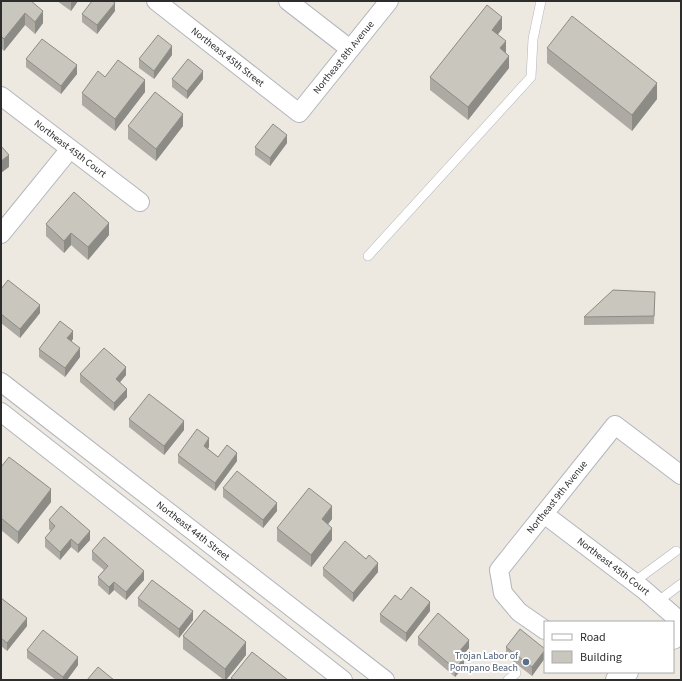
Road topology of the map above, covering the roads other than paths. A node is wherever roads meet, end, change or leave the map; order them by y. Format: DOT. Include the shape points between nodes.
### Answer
graph roads {
  1 [pos="156,1"];
  2 [pos="288,1"];
  3 [pos="388,1"];
  4 [pos="541,1"];
  5 [pos="350,49"];
  6 [pos="1,96"];
  7 [pos="299,113"];
  8 [pos="70,149"];
  9 [pos="140,202"];
  10 [pos="1,234"];
  11 [pos="368,256"];
  12 [pos="1,382"];
  13 [pos="1,412"];
  14 [pos="681,475"];
  15 [pos="544,514"];
  16 [pos="676,551"];
  17 [pos="634,582"];
  18 [pos="681,584"];
  19 [pos="657,602"];
  20 [pos="681,622"];
  21 [pos="544,629"];
  22 [pos="516,673"];
  23 [pos="626,673"];
  24 [pos="343,680"];
  25 [pos="385,680"];
  26 [pos="508,680"];
  27 [pos="617,680"];
  1 -- 7 [label="street, Northeast 45th Street"];
  2 -- 5 [label="street"];
  3 -- 5 [label="street, Northeast 8th Avenue"];
  4 -- 11 [label="lane" via="533,39 531,77"];
  5 -- 7 [label="street, Northeast 8th Avenue"];
  6 -- 8 [label="street, Northeast 45th Court"];
  8 -- 9 [label="street, Northeast 45th Court"];
  8 -- 10 [label="street"];
  12 -- 25 [label="street, Northeast 44th Street"];
  13 -- 24 [label="street"];
  14 -- 15 [label="street, Northeast 9th Avenue" via="615,425"];
  15 -- 17 [label="street, Northeast 45th Court"];
  15 -- 21 [label="street, Northeast 9th Avenue" via="499,570 504,593 519,612"];
  16 -- 17 [label="lane"];
  17 -- 19 [label="street, Northeast 45th Court"];
  18 -- 19 [label="lane"];
  19 -- 20 [label="street, Northeast 45th Court"];
  22 -- 26 [label="lane"];
  23 -- 27 [label="main road"];
}
